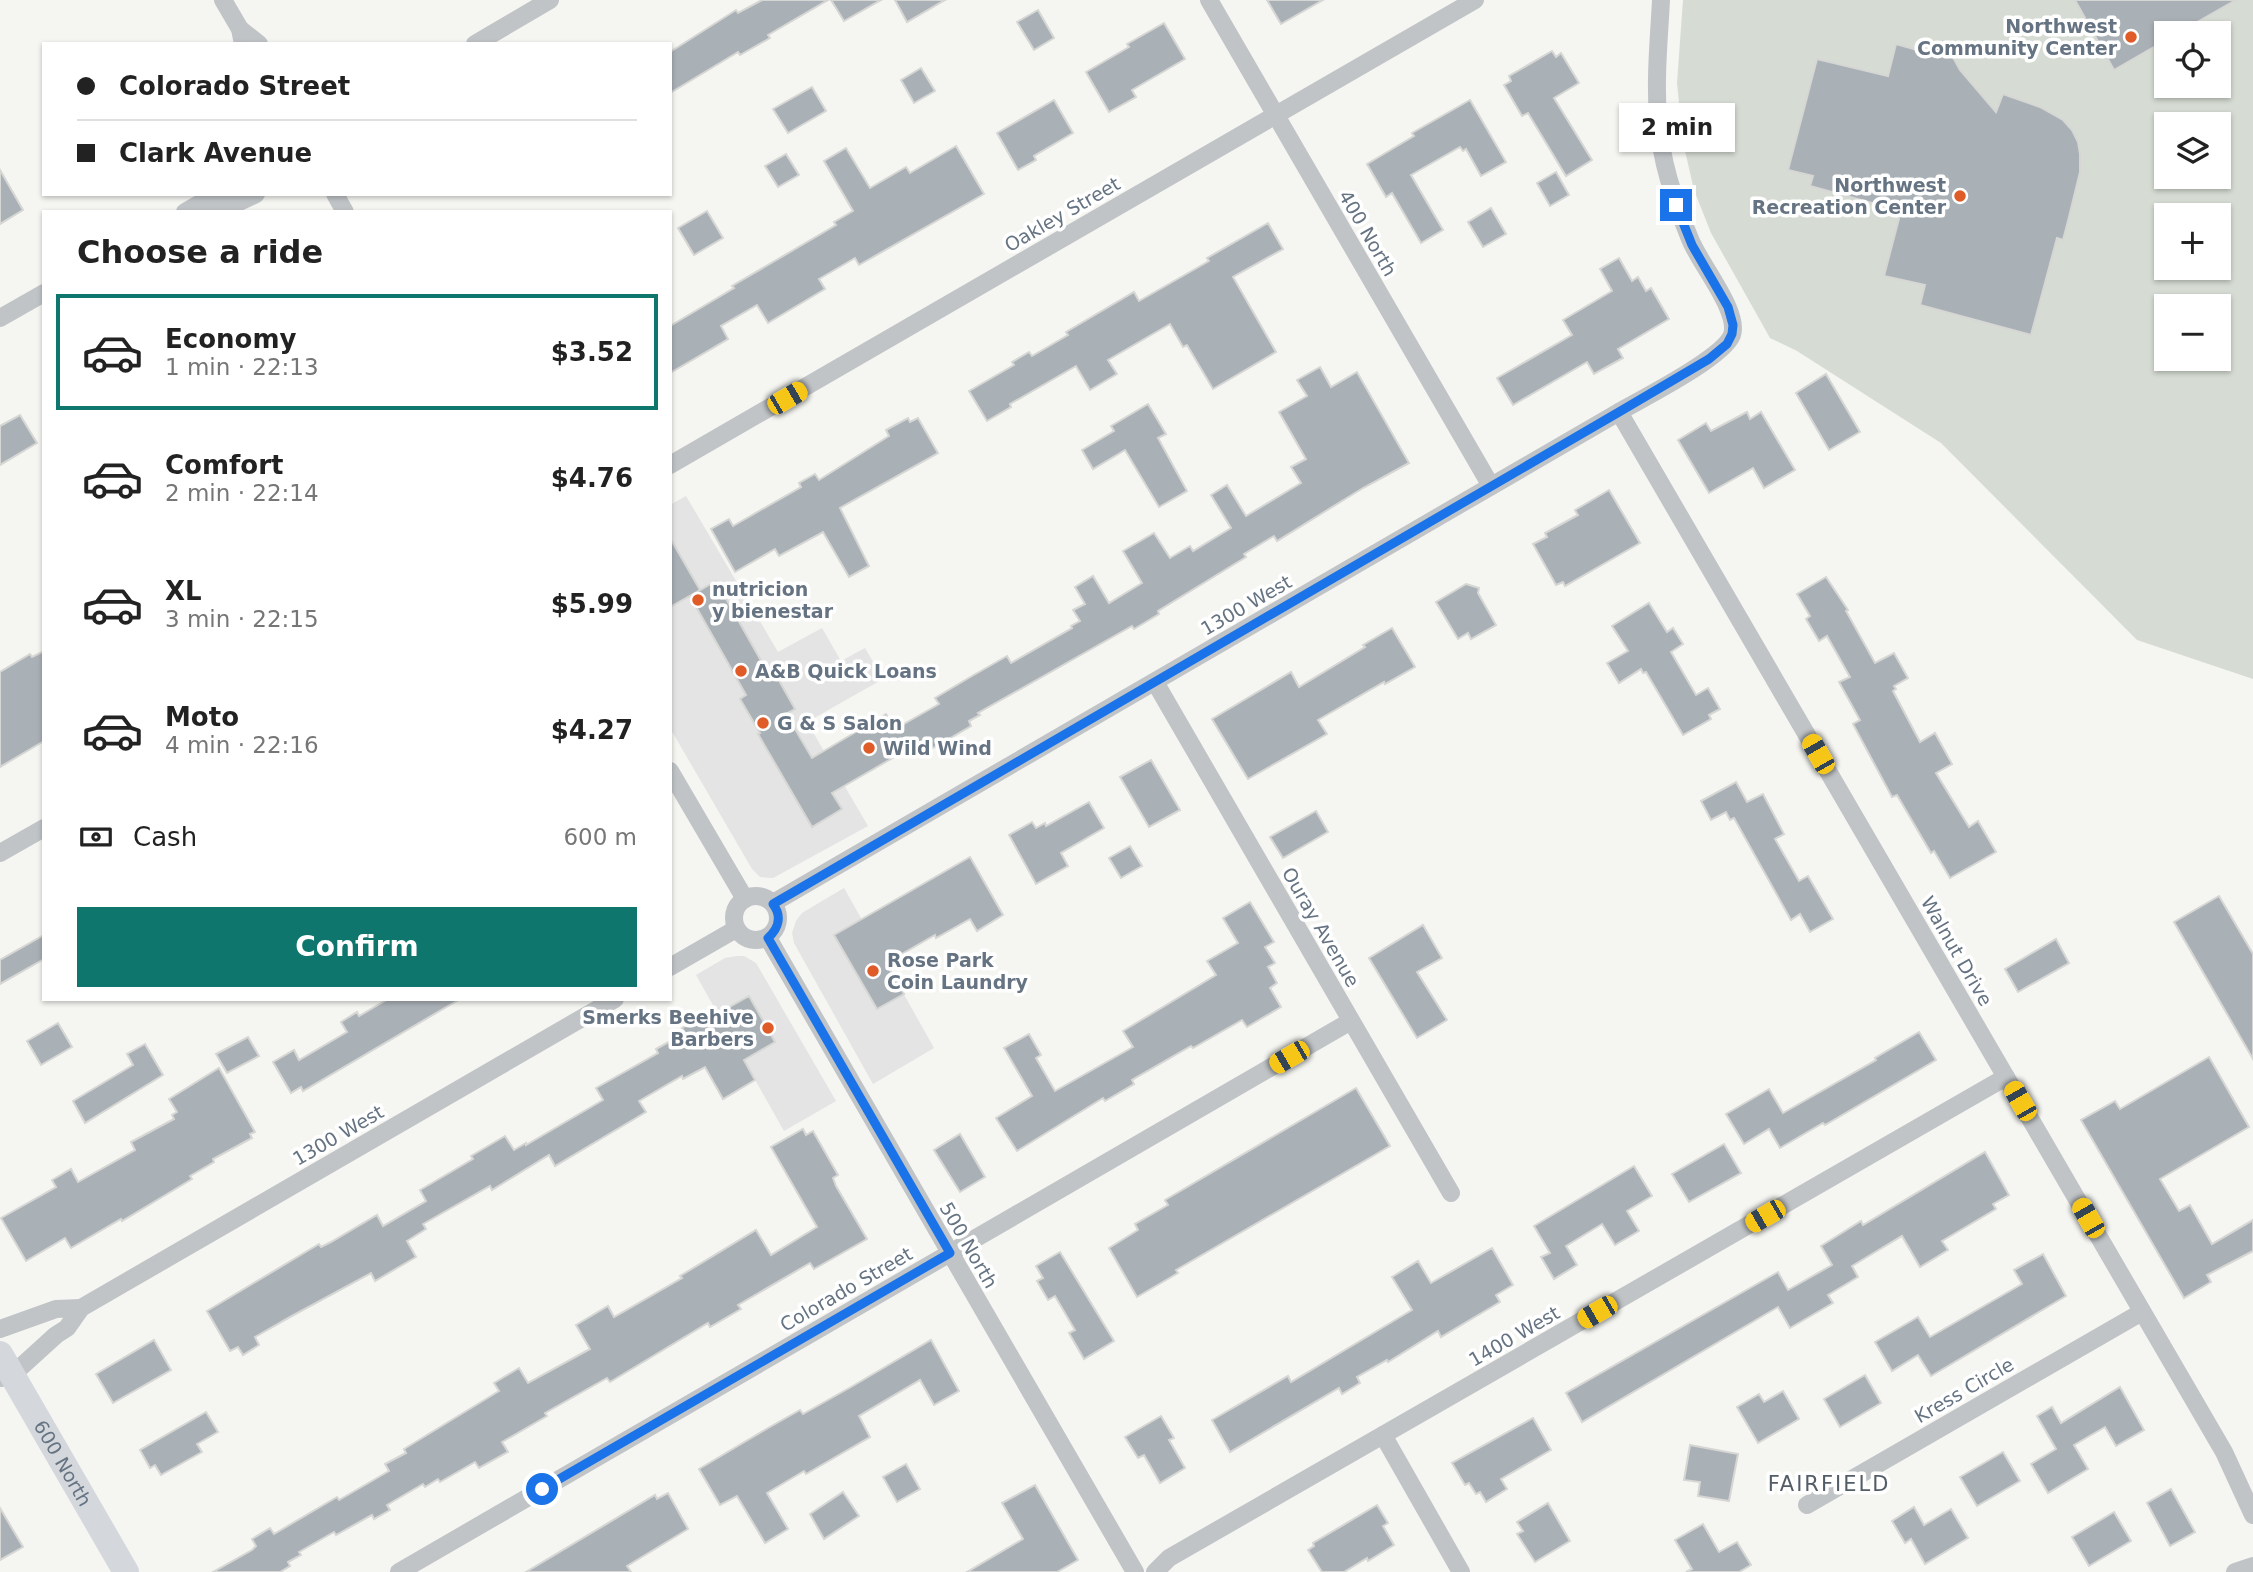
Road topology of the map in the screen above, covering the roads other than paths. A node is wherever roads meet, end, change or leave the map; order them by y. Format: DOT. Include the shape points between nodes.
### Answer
graph roads {
  1 [pos="223,0"];
  2 [pos="550,0"];
  3 [pos="1209,0"];
  4 [pos="1475,0"];
  5 [pos="1661,0"];
  6 [pos="241,36"];
  7 [pos="478,42"];
  8 [pos="1276,115"];
  9 [pos="252,196"];
  10 [pos="206,197"];
  11 [pos="188,210"];
  12 [pos="42,294"];
  13 [pos="0,318"];
  14 [pos="1619,412"];
  15 [pos="672,464"];
  16 [pos="1491,486"];
  17 [pos="1154,682"];
  18 [pos="672,774"];
  19 [pos="42,829"];
  20 [pos="0,853"];
  21 [pos="744,899"];
  22 [pos="773,904"];
  23 [pos="736,929"];
  24 [pos="768,938"];
  25 [pos="672,966"];
  26 [pos="612,1001"];
  27 [pos="1351,1021"];
  28 [pos="2006,1077"];
  29 [pos="1451,1193"];
  30 [pos="950,1253"];
  31 [pos="81,1308"];
  32 [pos="2142,1312"];
  33 [pos="0,1329"];
  34 [pos="4,1369"];
  35 [pos="1383,1435"];
  36 [pos="1807,1505"];
  37 [pos="2253,1515"];
  38 [pos="2253,1566"];
  39 [pos="126,1572"];
  40 [pos="399,1572"];
  41 [pos="1135,1572"];
  42 [pos="1155,1572"];
  43 [pos="1461,1572"];
  44 [pos="2235,1572"];
  1 -- 6 [label="street"];
  2 -- 7 [label="street"];
  3 -- 8 [label="street, 400 North"];
  4 -- 8 [label="street, Oakley Street"];
  5 -- 14 [label="street, 1300 West" via="1657,74 1664,162 1692,245 1731,316 1732,334 1709,359"];
  8 -- 15 [label="street, Oakley Street"];
  8 -- 16 [label="street, 400 North"];
  9 -- 10 [label="street" via="239,202"];
  10 -- 11 [label="street"];
  12 -- 13 [label="street"];
  14 -- 16 [label="street, 1300 West"];
  14 -- 28 [label="street, Walnut Drive"];
  16 -- 17 [label="street, 1300 West"];
  17 -- 22 [label="street, 1300 West"];
  17 -- 27 [label="street, Ouray Avenue"];
  18 -- 21 [label="street"];
  19 -- 20 [label="street"];
  21 -- 22 [label="street" via="759,896"];
  21 -- 23 [label="street" via="734,917"];
  22 -- 24 [label="street" via="779,923"];
  23 -- 24 [label="street" via="750,940"];
  23 -- 25 [label="street"];
  24 -- 30 [label="street, 500 North"];
  26 -- 31 [label="street, 1300 West"];
  27 -- 29 [label="street, Ouray Avenue"];
  27 -- 30 [label="street, Colorado Street"];
  28 -- 32 [label="street, Walnut Drive"];
  28 -- 35 [label="street, 1400 West"];
  30 -- 40 [label="street, Colorado Street"];
  30 -- 41 [label="street, 500 North"];
  31 -- 33 [label="street, 1300 West" via="56,1309"];
  31 -- 34 [label="street, 1300 West" via="67,1328"];
  32 -- 36 [label="street, Kress Circle"];
  32 -- 37 [label="street, Walnut Drive" via="2224,1452"];
  34 -- 39 [label="main road, 600 North"];
  35 -- 42 [label="street, 1400 West" via="1169,1558"];
  35 -- 43 [label="street"];
  38 -- 44 [label="street"];
}
